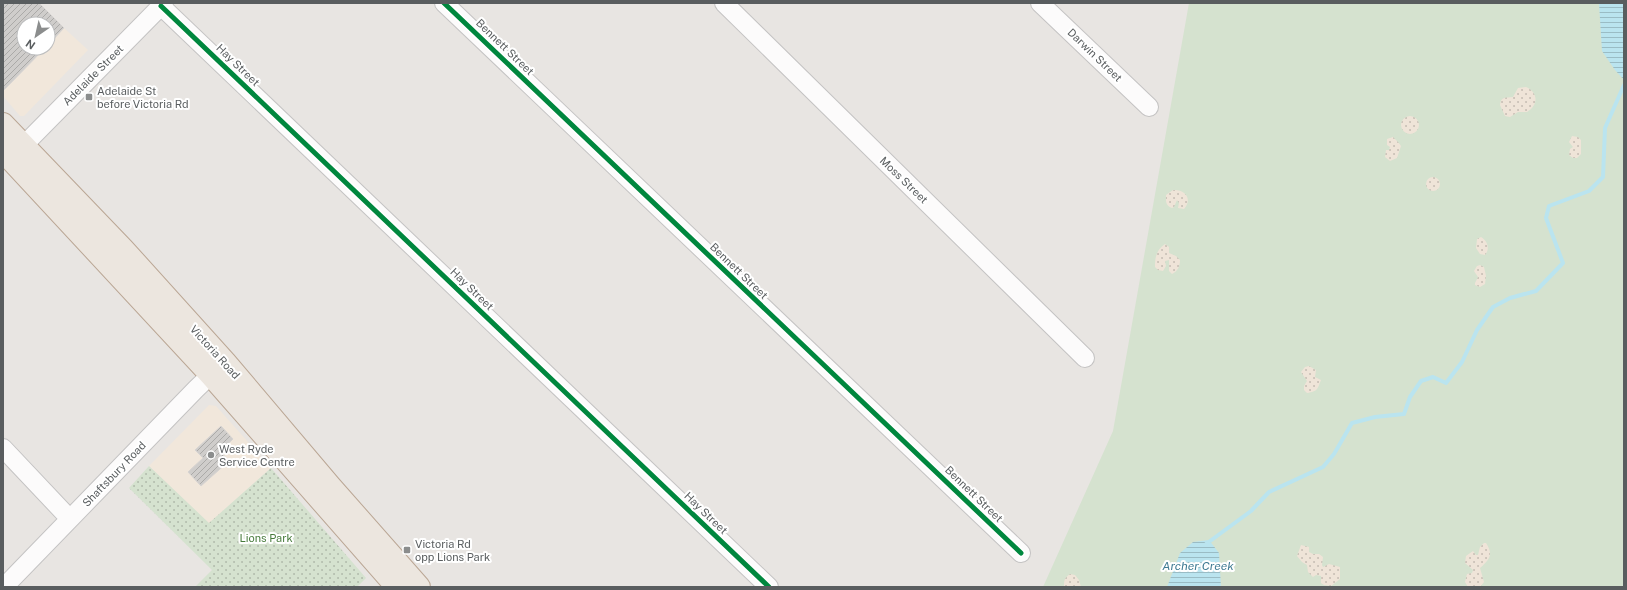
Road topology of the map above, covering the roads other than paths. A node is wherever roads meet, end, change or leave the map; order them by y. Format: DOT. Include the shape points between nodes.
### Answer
graph roads {
  1 [pos="444,3"];
  2 [pos="724,3"];
  3 [pos="1040,3"];
  4 [pos="162,4"];
  5 [pos="1149,107"];
  6 [pos="3,124"];
  7 [pos="12,152"];
  8 [pos="1085,358"];
  9 [pos="218,368"];
  10 [pos="3,448"];
  11 [pos="70,519"];
  12 [pos="1021,553"];
  13 [pos="4,587"];
  14 [pos="397,587"];
  15 [pos="419,587"];
  16 [pos="769,587"];
  1 -- 12 [label="street, Bennett Street"];
  2 -- 8 [label="street, Moss Street"];
  3 -- 5 [label="street, Darwin Street"];
  4 -- 7 [label="street, Adelaide Street"];
  4 -- 16 [label="street, Hay Street"];
  6 -- 7 [label="highway, Victoria Road"];
  7 -- 9 [label="highway, Victoria Road" via="123,250"];
  9 -- 11 [label="street, Shaftsbury Road"];
  9 -- 14 [label="highway, Victoria Road"];
  9 -- 15 [label="highway, Victoria Road" via="330,486"];
  10 -- 11 [label="street"];
  11 -- 13 [label="street, Shaftsbury Road"];
}
